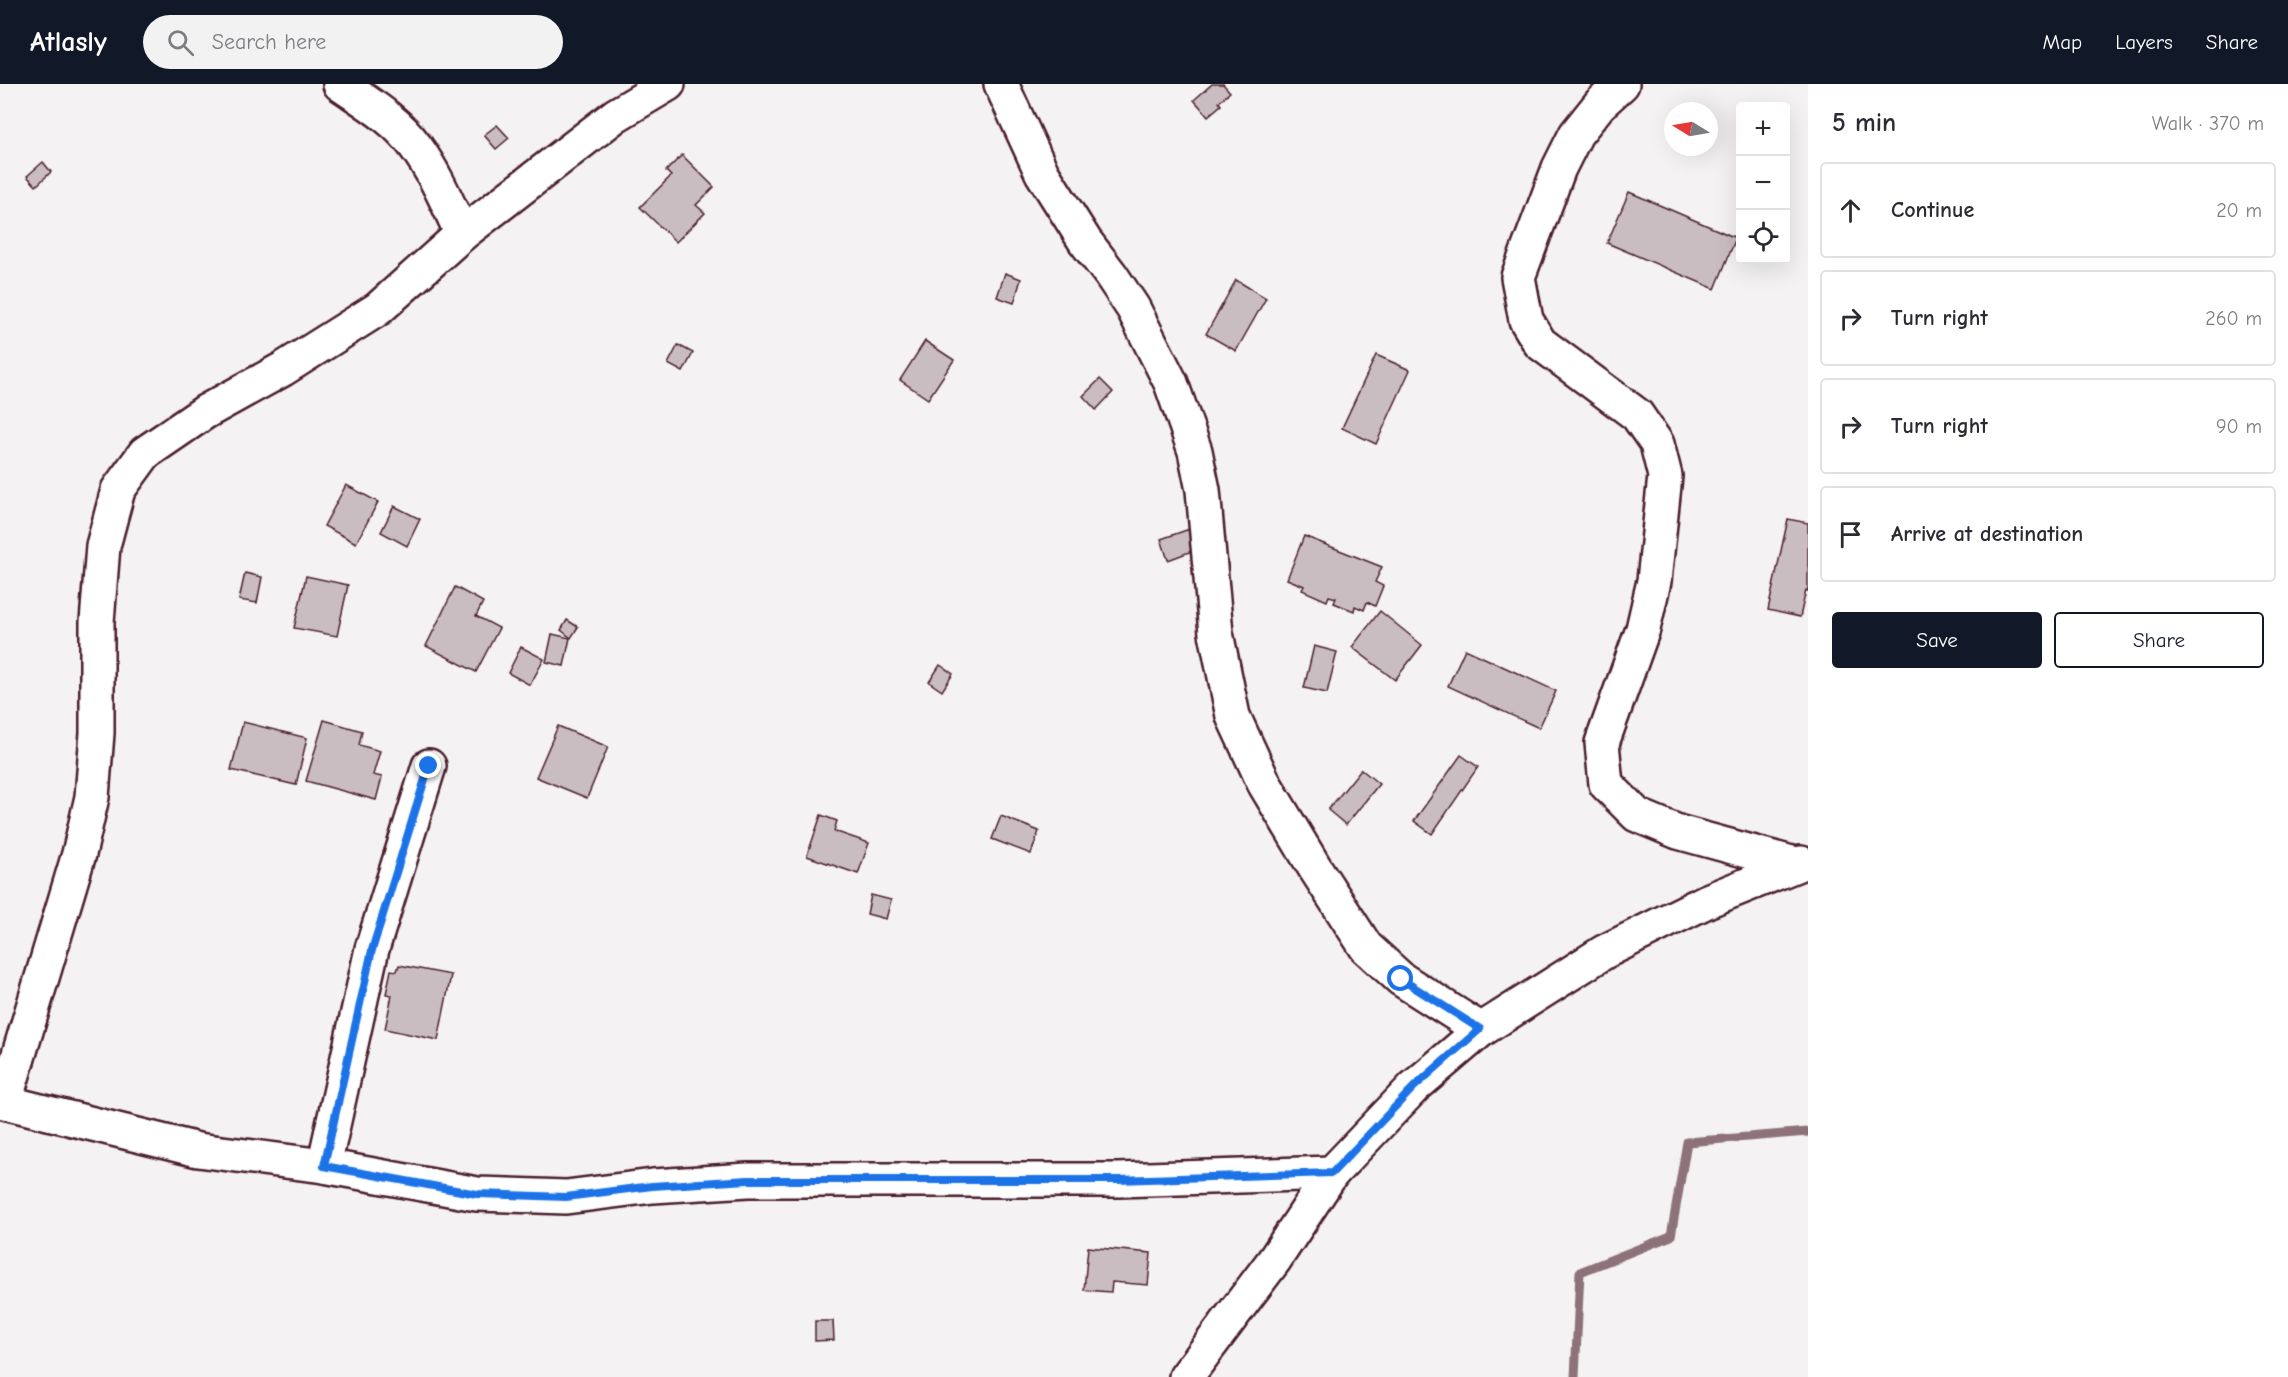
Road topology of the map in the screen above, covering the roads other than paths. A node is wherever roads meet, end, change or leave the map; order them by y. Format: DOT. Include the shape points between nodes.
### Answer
graph roads {
  1 [pos="340,84"];
  2 [pos="668,84"];
  3 [pos="1001,84"];
  4 [pos="1622,84"];
  5 [pos="462,234"];
  6 [pos="429,766"];
  7 [pos="1802,863"];
  8 [pos="1480,1029"];
  9 [pos="2,1101"];
  10 [pos="324,1166"];
  11 [pos="1332,1173"];
  12 [pos="1186,1377"];
  1 -- 5 [label="street" via="386,116 415,146 443,192"];
  2 -- 5 [label="street" via="616,115"];
  3 -- 8 [label="street" via="1042,173 1133,308 1171,383 1195,451 1203,490 1215,633 1233,716 1264,783 1366,947 1401,979"];
  4 -- 7 [label="street" via="1576,134 1518,277 1526,320 1540,343 1637,415 1657,444 1665,476 1654,581 1643,629 1602,743 1606,784 1637,815 1678,832"];
  5 -- 9 [label="street" via="378,309 205,412 145,453 118,490 103,546 92,797 79,854"];
  6 -- 10 [label="street" via="372,950"];
  7 -- 8 [label="street" via="1707,901 1604,952"];
  8 -- 11 [label="street" via="1414,1087"];
  9 -- 10 [label="street" via="198,1150"];
  10 -- 11 [label="street" via="477,1194 566,1197 748,1180 1118,1180"];
  11 -- 12 [label="street" via="1275,1259"];
}
